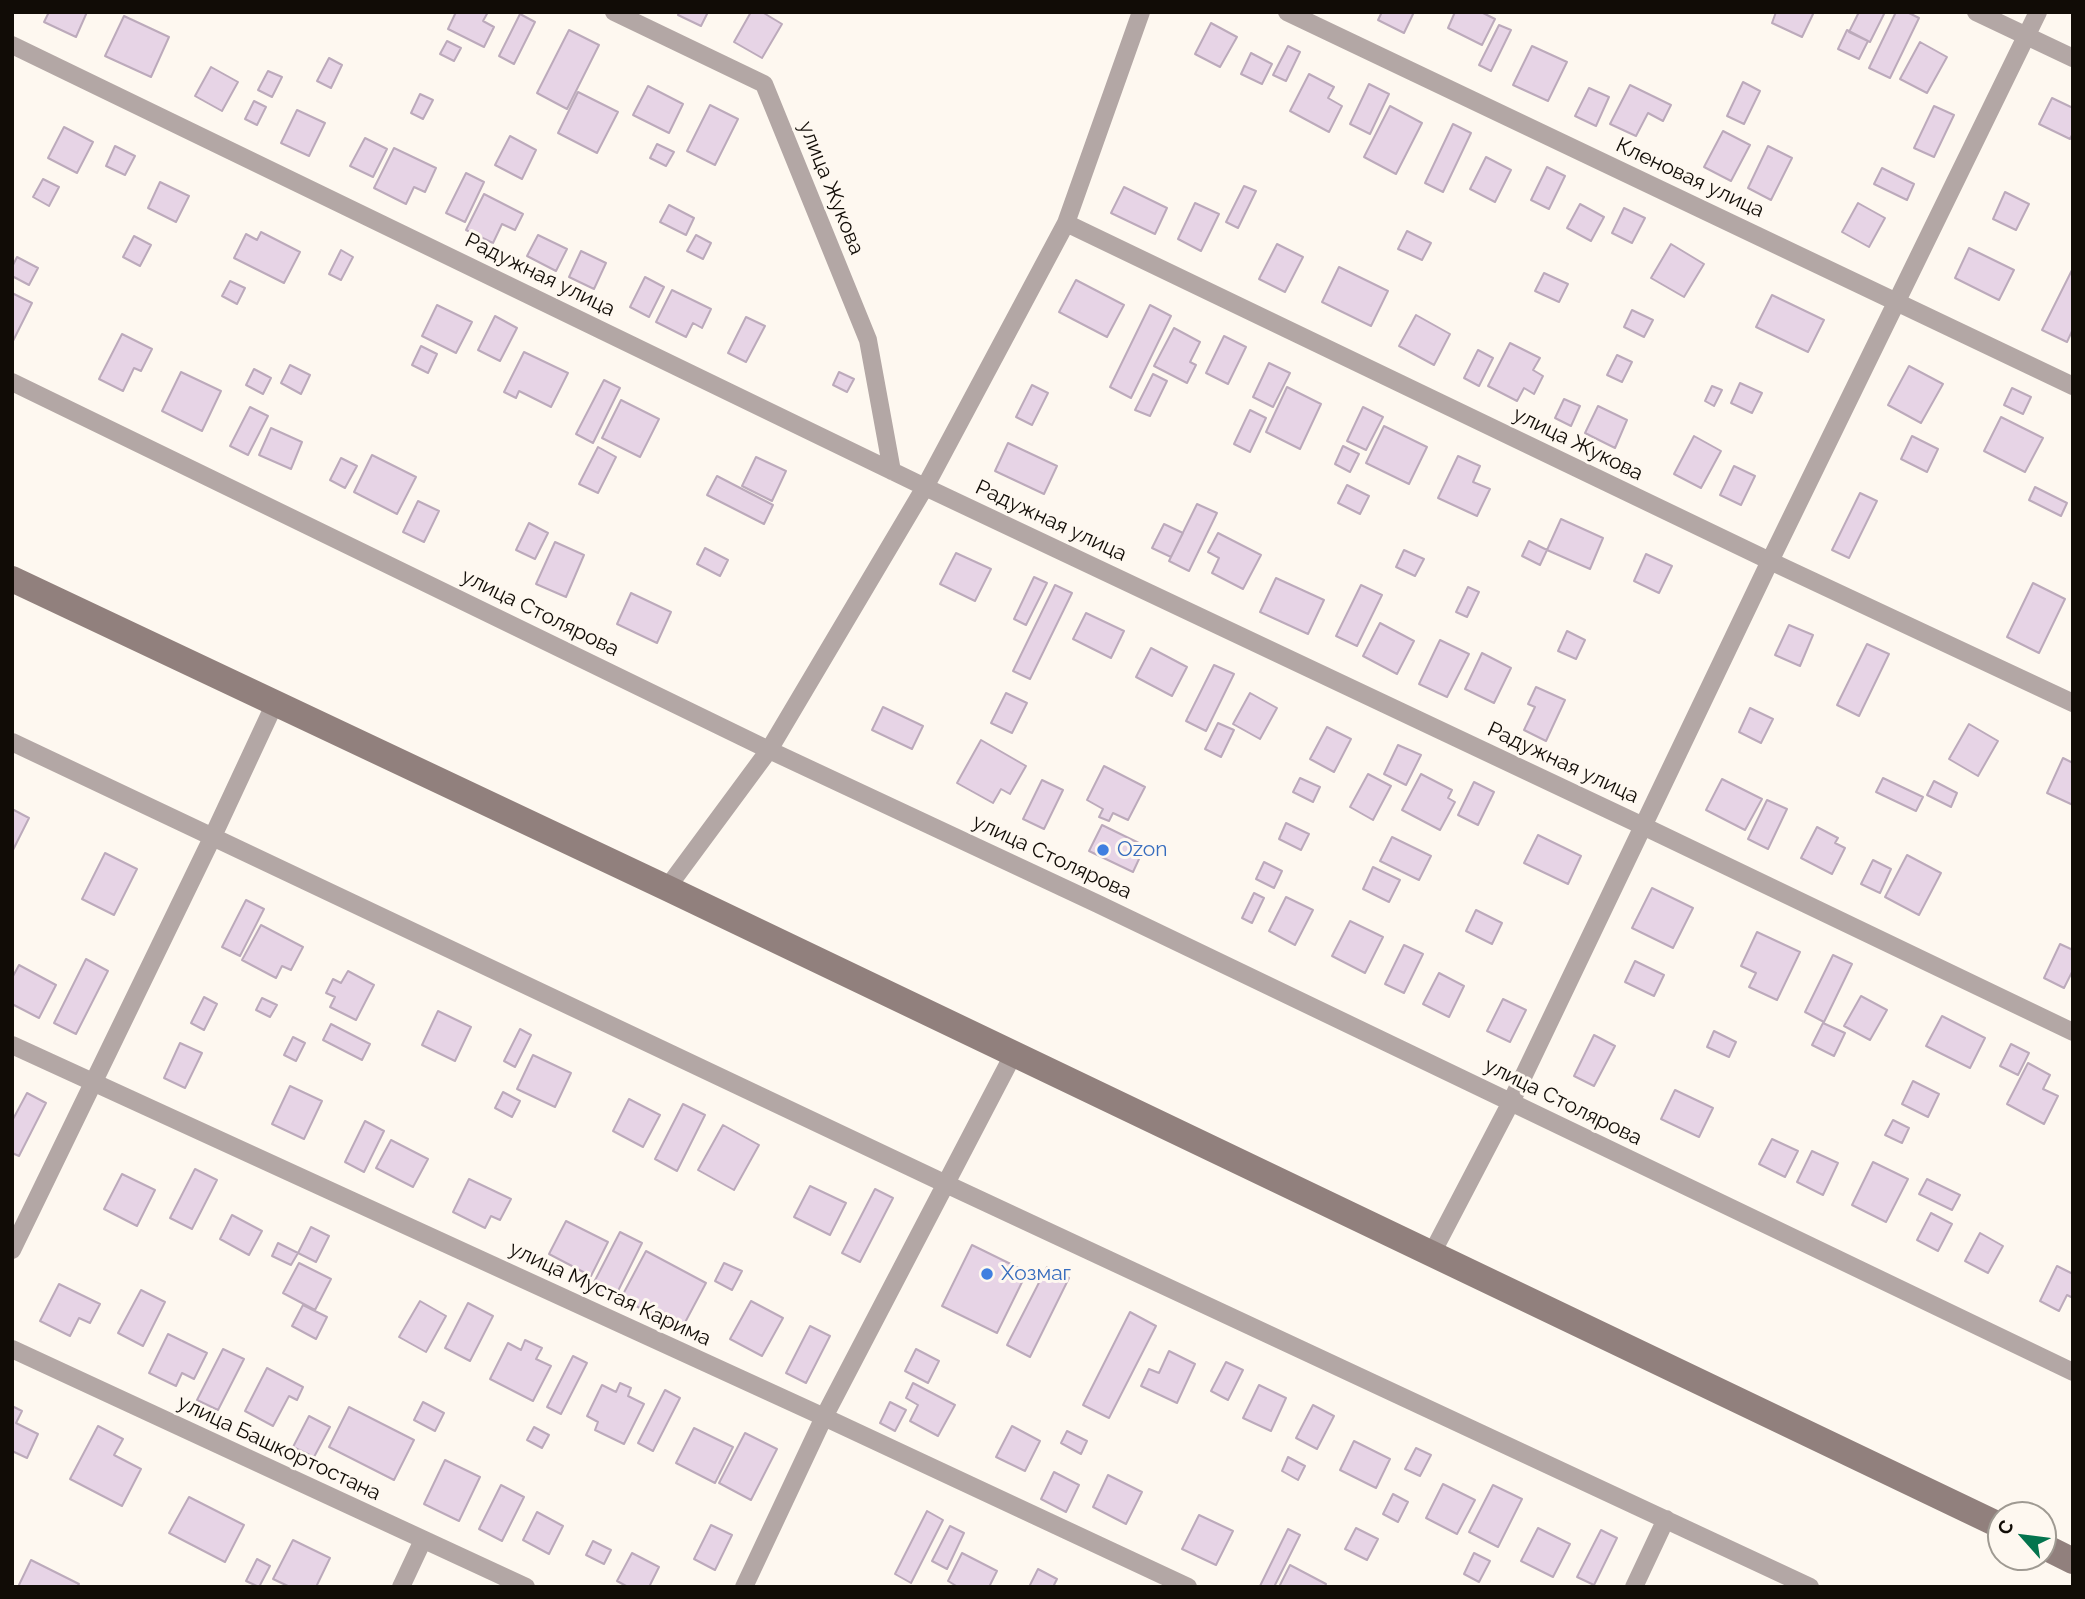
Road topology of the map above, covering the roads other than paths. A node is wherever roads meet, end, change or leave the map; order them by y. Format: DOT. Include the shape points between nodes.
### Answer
graph roads {
  1 [pos="614,12"];
  2 [pos="1141,12"];
  3 [pos="1287,12"];
  4 [pos="1976,12"];
  5 [pos="2038,12"];
  6 [pos="2026,36"];
  7 [pos="12,45"];
  8 [pos="2073,58"];
  9 [pos="1066,223"];
  10 [pos="1898,301"];
  11 [pos="12,382"];
  12 [pos="2073,386"];
  13 [pos="892,471"];
  14 [pos="925,487"];
  15 [pos="1770,561"];
  16 [pos="12,579"];
  17 [pos="275,702"];
  18 [pos="2073,703"];
  19 [pos="12,742"];
  20 [pos="769,750"];
  21 [pos="1643,826"];
  22 [pos="213,836"];
  23 [pos="667,888"];
  24 [pos="2073,1032"];
  25 [pos="12,1045"];
  26 [pos="1013,1055"];
  27 [pos="93,1082"];
  28 [pos="1511,1102"];
  29 [pos="946,1185"];
  30 [pos="12,1250"];
  31 [pos="1431,1255"];
  32 [pos="12,1349"];
  33 [pos="2073,1372"];
  34 [pos="824,1417"];
  35 [pos="1665,1519"];
  36 [pos="1987,1519"];
  37 [pos="424,1540"];
  38 [pos="2057,1553"];
  39 [pos="2073,1560"];
  40 [pos="401,1587"];
  41 [pos="526,1587"];
  42 [pos="744,1587"];
  43 [pos="1188,1587"];
  44 [pos="1634,1587"];
  45 [pos="1810,1587"];
  1 -- 13 [label="street, улица Жукова" via="764,84 868,340"];
  2 -- 9 [label="street"];
  3 -- 10 [label="street, Кленовая улица"];
  4 -- 6 [label="street"];
  5 -- 6 [label="street"];
  6 -- 8 [label="street"];
  6 -- 10 [label="street"];
  7 -- 13 [label="street, Радужная улица"];
  9 -- 14 [label="street"];
  9 -- 15 [label="street, улица Жукова"];
  10 -- 12 [label="street, Кленовая улица"];
  10 -- 15 [label="street"];
  11 -- 20 [label="street, улица Столярова"];
  13 -- 14 [label="street, Радужная улица"];
  14 -- 20 [label="street"];
  14 -- 21 [label="street, Радужная улица"];
  15 -- 18 [label="street, улица Жукова"];
  15 -- 21 [label="street"];
  16 -- 17 [label="main road"];
  17 -- 22 [label="street"];
  17 -- 23 [label="main road"];
  19 -- 22 [label="street"];
  20 -- 23 [label="street"];
  20 -- 28 [label="street, улица Столярова"];
  21 -- 24 [label="street, Радужная улица"];
  21 -- 28 [label="street"];
  22 -- 27 [label="street"];
  22 -- 29 [label="street"];
  23 -- 26 [label="main road"];
  25 -- 27 [label="street, улица Мустая Карима"];
  26 -- 29 [label="street"];
  26 -- 31 [label="main road"];
  27 -- 30 [label="street"];
  27 -- 34 [label="street, улица Мустая Карима"];
  28 -- 31 [label="street"];
  28 -- 33 [label="street, улица Столярова"];
  29 -- 34 [label="street"];
  29 -- 35 [label="street"];
  31 -- 36 [label="main road"];
  32 -- 37 [label="street, улица Башкортостана"];
  34 -- 42 [label="street"];
  34 -- 43 [label="street, улица Мустая Карима"];
  35 -- 44 [label="street"];
  35 -- 45 [label="street"];
  37 -- 40 [label="street"];
  37 -- 41 [label="street, улица Башкортостана"];
  38 -- 39 [label="main road"];
}
